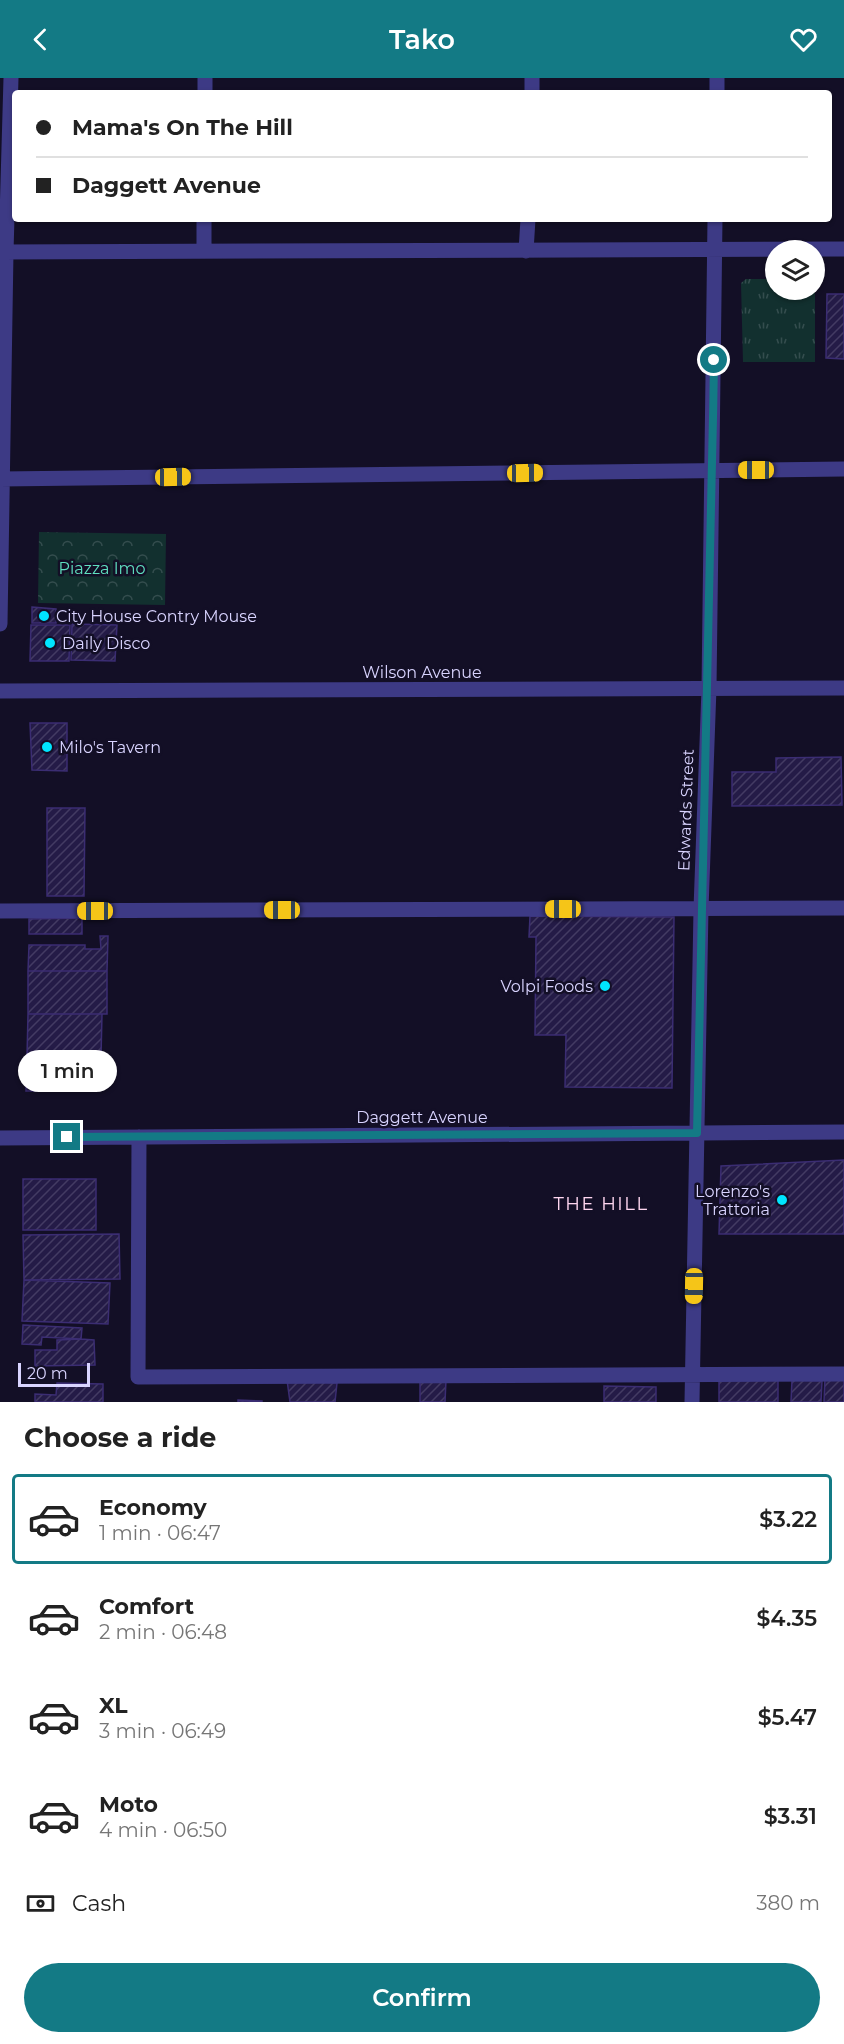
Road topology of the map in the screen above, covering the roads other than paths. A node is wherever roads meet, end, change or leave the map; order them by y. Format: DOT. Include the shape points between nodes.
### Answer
graph roads {
  1 [pos="11,78"];
  2 [pos="204,222"];
  3 [pos="528,222"];
  4 [pos="715,222"];
  5 [pos="844,249"];
  6 [pos="715,250"];
  7 [pos="204,251"];
  8 [pos="526,251"];
  9 [pos="3,252"];
  10 [pos="844,470"];
  11 [pos="712,471"];
  12 [pos="1,479"];
  13 [pos="0,624"];
  14 [pos="709,688"];
  15 [pos="844,688"];
  16 [pos="0,691"];
  17 [pos="844,908"];
  18 [pos="701,909"];
  19 [pos="0,911"];
  20 [pos="844,1132"];
  21 [pos="697,1133"];
  22 [pos="139,1137"];
  23 [pos="0,1138"];
  24 [pos="693,1374"];
  25 [pos="844,1374"];
  26 [pos="692,1402"];
  1 -- 9 [label="street"];
  2 -- 7 [label="street"];
  3 -- 8 [label="street"];
  4 -- 6 [label="street, Edwards Street"];
  5 -- 6 [label="street"];
  6 -- 8 [label="street"];
  6 -- 11 [label="street, Edwards Street"];
  7 -- 8 [label="street"];
  7 -- 9 [label="street"];
  9 -- 12 [label="street"];
  10 -- 11 [label="street"];
  11 -- 12 [label="street"];
  11 -- 14 [label="street, Edwards Street"];
  12 -- 13 [label="street"];
  14 -- 15 [label="street, Wilson Avenue"];
  14 -- 16 [label="street, Wilson Avenue"];
  14 -- 18 [label="street, Edwards Street"];
  17 -- 18 [label="street"];
  18 -- 19 [label="street"];
  18 -- 21 [label="street, Edwards Street"];
  20 -- 21 [label="street, Daggett Avenue"];
  21 -- 22 [label="street, Daggett Avenue"];
  21 -- 24 [label="street, Edwards Street"];
  22 -- 23 [label="street, Daggett Avenue"];
  22 -- 24 [label="street" via="138,1377"];
  24 -- 25 [label="street"];
  24 -- 26 [label="street, Edwards Street"];
}
